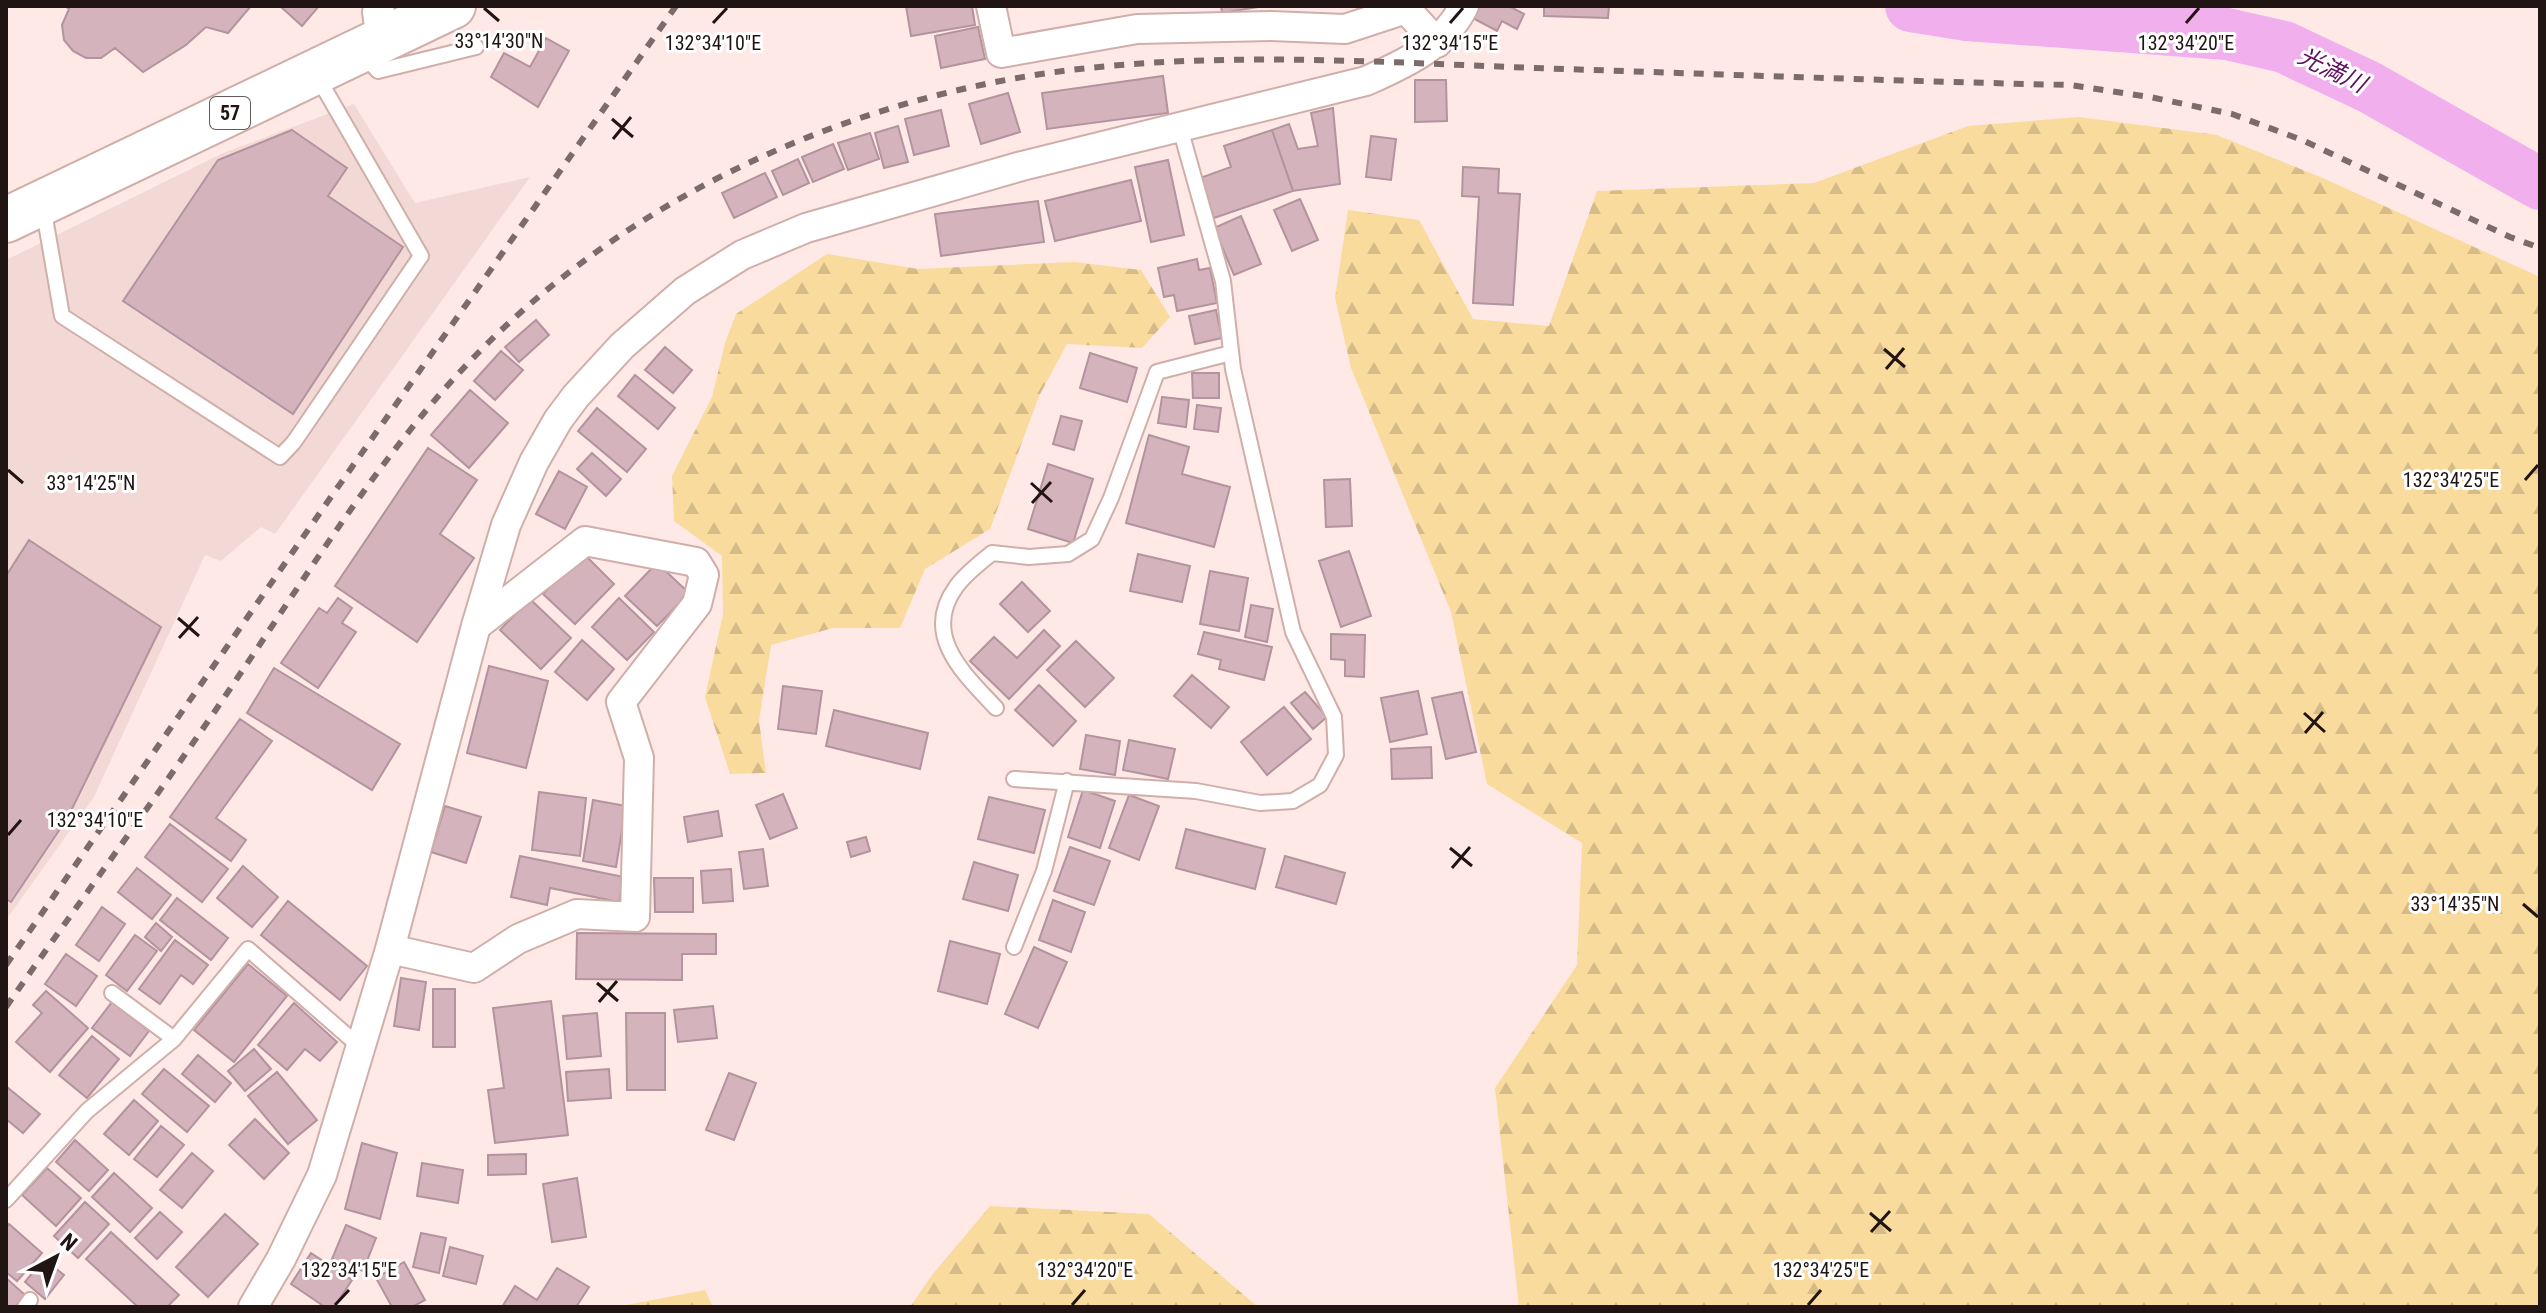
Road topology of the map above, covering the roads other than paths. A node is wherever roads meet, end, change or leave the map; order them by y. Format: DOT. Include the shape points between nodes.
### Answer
graph roads {
  1 [pos="453,6"];
  2 [pos="991,6"];
  3 [pos="1464,6"];
  4 [pos="373,33"];
  5 [pos="1437,43"];
  6 [pos="476,47"];
  7 [pos="315,72"];
  8 [pos="1180,128"];
  9 [pos="24,211"];
  10 [pos="1231,353"];
  11 [pos="476,626"];
  12 [pos="996,708"];
  13 [pos="1014,779"];
  14 [pos="1067,781"];
  15 [pos="1014,947"];
  16 [pos="390,949"];
  17 [pos="112,993"];
  18 [pos="174,1039"];
  19 [pos="359,1046"];
  20 [pos="6,1200"];
  21 [pos="253,1307"];
  1 -- 4 [label="main road, 57"];
  2 -- 5 [label="street" via="1001,53 1137,29 1345,29 1406,9"];
  3 -- 5 [label="street"];
  4 -- 6 [label="lane" via="378,71"];
  4 -- 7 [label="main road, 57"];
  5 -- 8 [label="street" via="1366,81"];
  7 -- 9 [label="main road, 57"];
  7 -- 9 [label="lane" via="421,256 280,457 62,316"];
  8 -- 10 [label="lane" via="1223,281"];
  8 -- 11 [label="street" via="991,174 806,228 742,255 685,291 622,346 558,420 506,525"];
  10 -- 12 [label="lane" via="1157,372 1092,539 1068,554 992,553 957,584 943,607 944,639 964,674"];
  10 -- 14 [label="lane" via="1293,632 1334,717 1336,755 1320,785 1293,801 1260,803 1196,791"];
  11 -- 16 [label="street"];
  11 -- 16 [label="street" via="585,541 696,562 704,575 697,604 621,702 639,758 635,917 577,914 518,939 474,968"];
  13 -- 14 [label="lane"];
  14 -- 15 [label="lane" via="1044,871"];
  16 -- 19 [label="street"];
  17 -- 18 [label="lane"];
  18 -- 19 [label="lane" via="248,949"];
  18 -- 20 [label="lane" via="87,1111"];
  19 -- 21 [label="street" via="322,1175"];
}
